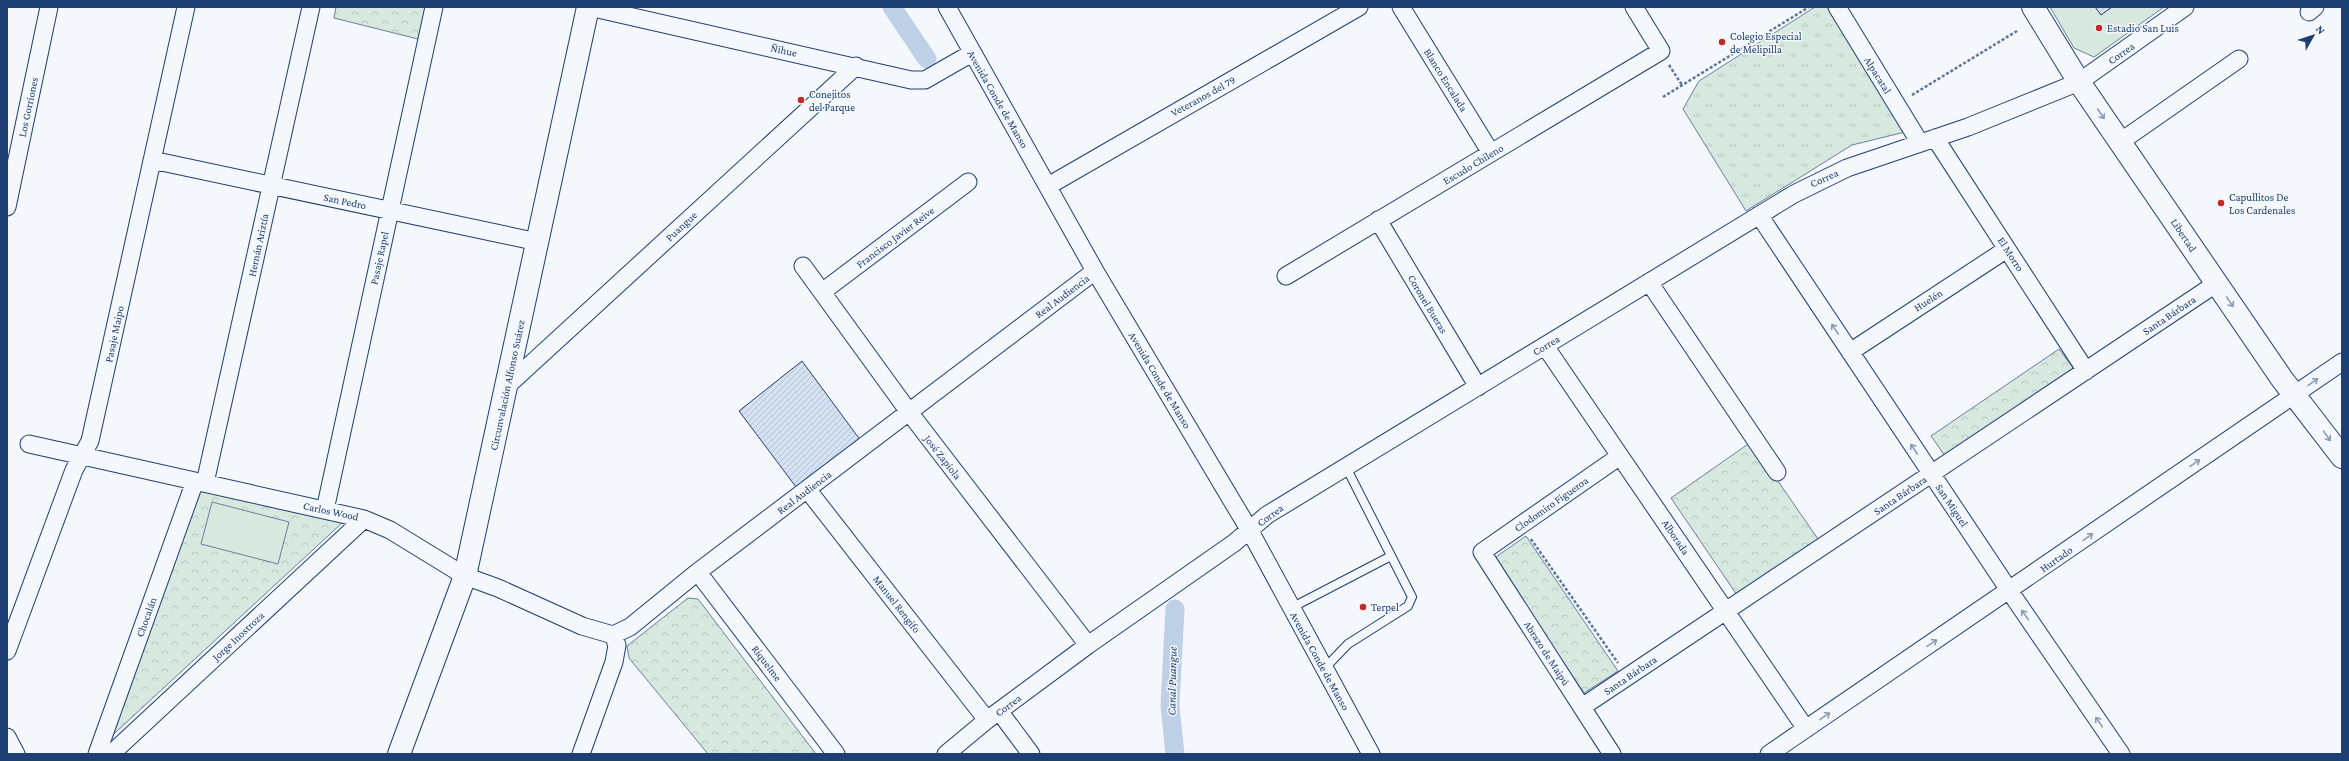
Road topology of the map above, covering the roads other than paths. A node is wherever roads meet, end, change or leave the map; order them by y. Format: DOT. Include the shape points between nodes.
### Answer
graph roads {
  1 [pos="49,7"];
  2 [pos="186,7"];
  3 [pos="311,7"];
  4 [pos="434,7"];
  5 [pos="589,7"];
  6 [pos="947,7"];
  7 [pos="1359,7"];
  8 [pos="1401,7"];
  9 [pos="1634,7"];
  10 [pos="1837,7"];
  11 [pos="2033,7"];
  12 [pos="2185,7"];
  13 [pos="972,53"];
  14 [pos="2239,59"];
  15 [pos="856,66"];
  16 [pos="2079,82"];
  17 [pos="1928,141"];
  18 [pos="2120,142"];
  19 [pos="1491,153"];
  20 [pos="152,160"];
  21 [pos="968,182"];
  22 [pos="9,185"];
  23 [pos="271,186"];
  24 [pos="1048,186"];
  25 [pos="7,207"];
  26 [pos="390,211"];
  27 [pos="1759,215"];
  28 [pos="1378,220"];
  29 [pos="538,242"];
  30 [pos="2007,249"];
  31 [pos="803,266"];
  32 [pos="1095,271"];
  33 [pos="1286,276"];
  34 [pos="1649,282"];
  35 [pos="2217,283"];
  36 [pos="822,292"];
  37 [pos="1545,346"];
  38 [pos="1850,352"];
  39 [pos="2342,362"];
  40 [pos="2086,371"];
  41 [pos="507,386"];
  42 [pos="1478,387"];
  43 [pos="2295,395"];
  44 [pos="909,412"];
  45 [pos="29,444"];
  46 [pos="82,456"];
  47 [pos="1620,456"];
  48 [pos="2342,457"];
  49 [pos="1346,467"];
  50 [pos="1777,472"];
  51 [pos="1931,474"];
  52 [pos="200,482"];
  53 [pos="808,489"];
  54 [pos="325,510"];
  55 [pos="364,519"];
  56 [pos="1250,531"];
  57 [pos="1482,552"];
  58 [pos="1392,556"];
  59 [pos="695,574"];
  60 [pos="465,576"];
  61 [pos="2009,591"];
  62 [pos="1291,608"];
  63 [pos="1726,611"];
  64 [pos="613,635"];
  65 [pos="1088,645"];
  66 [pos="7,650"];
  67 [pos="1324,668"];
  68 [pos="1582,707"];
  69 [pos="993,716"];
  70 [pos="1806,729"];
  71 [pos="7,737"];
  72 [pos="16,754"];
  73 [pos="96,754"];
  74 [pos="111,754"];
  75 [pos="399,754"];
  76 [pos="580,754"];
  77 [pos="836,754"];
  78 [pos="946,754"];
  79 [pos="1031,754"];
  80 [pos="1371,754"];
  81 [pos="1612,754"];
  82 [pos="1769,754"];
  83 [pos="2121,754"];
  1 -- 22 [label="street, Los Gorriones"];
  2 -- 20 [label="street, Pasaje Maipo"];
  3 -- 23 [label="street, Hernán Ariztía"];
  4 -- 26 [label="street, Pasaje Rapel"];
  5 -- 15 [label="street, Ñihue"];
  5 -- 29 [label="street, Circunvalación Alfonso Suárez"];
  6 -- 13 [label="street, Avenida Conde de Manso"];
  7 -- 24 [label="street, Veteranos del 79"];
  8 -- 19 [label="street, Blanco Encalada"];
  9 -- 19 [label="street, Escudo Chileno" via="1661,52"];
  10 -- 17 [label="street, Alpacatal" via="1895,101"];
  11 -- 16 [label="street, Libertad"];
  12 -- 16 [label="street, Correa"];
  13 -- 15 [label="street, Ñihue" via="925,80 911,80"];
  13 -- 24 [label="street, Avenida Conde de Manso"];
  14 -- 18 [label="street"];
  15 -- 41 [label="street, Puangue"];
  16 -- 17 [label="street, Correa"];
  16 -- 18 [label="street, Libertad, one-way"];
  17 -- 27 [label="street, Correa" via="1828,175"];
  17 -- 30 [label="street, El Morro"];
  18 -- 35 [label="street, Libertad"];
  19 -- 28 [label="street, Escudo Chileno"];
  20 -- 23 [label="street, San Pedro"];
  20 -- 46 [label="street, Pasaje Maipo" via="90,441"];
  21 -- 36 [label="street, Francisco Javier Reive"];
  22 -- 25 [label="street, Los Gorriones"];
  23 -- 26 [label="street, San Pedro"];
  23 -- 52 [label="street, Hernán Ariztía"];
  24 -- 32 [label="street, Avenida Conde de Manso"];
  26 -- 29 [label="street, San Pedro"];
  26 -- 54 [label="street, Pasaje Rapel"];
  27 -- 34 [label="street, Correa"];
  38 -- 27 [label="street, San Miguel, one-way"];
  28 -- 33 [label="street, Escudo Chileno"];
  28 -- 42 [label="street, Coronel Bueras"];
  29 -- 41 [label="street, Circunvalación Alfonso Suárez"];
  30 -- 38 [label="street, Huelén"];
  30 -- 40 [label="street, El Morro"];
  31 -- 36 [label="street, José Zapiola"];
  32 -- 44 [label="street, Real Audiencia"];
  32 -- 56 [label="street, Avenida Conde de Manso"];
  34 -- 37 [label="street, Correa"];
  34 -- 50 [label="street"];
  35 -- 40 [label="street, Santa Bárbara"];
  35 -- 43 [label="street, Libertad, one-way"];
  36 -- 44 [label="street, José Zapiola"];
  37 -- 42 [label="street, Correa"];
  37 -- 47 [label="street, Alborada"];
  51 -- 38 [label="street, San Miguel, one-way"];
  43 -- 39 [label="street, Hurtado, one-way"];
  40 -- 51 [label="street, Santa Bárbara"];
  41 -- 60 [label="street, Circunvalación Alfonso Suárez"];
  42 -- 49 [label="street, Correa"];
  43 -- 48 [label="street, Libertad, one-way"];
  61 -- 43 [label="street, Hurtado, one-way"];
  44 -- 53 [label="street, Real Audiencia"];
  44 -- 65 [label="street, José Zapiola"];
  45 -- 46 [label="street, Carlos Wood"];
  46 -- 52 [label="street, Carlos Wood"];
  46 -- 66 [label="street, Pasaje Maipo" via="74,470"];
  47 -- 57 [label="street, Clodomiro Figueroa"];
  47 -- 63 [label="street, Alborada"];
  49 -- 56 [label="street, Correa" via="1267,515"];
  49 -- 58 [label="lane"];
  51 -- 61 [label="street, San Miguel"];
  51 -- 63 [label="street, Santa Bárbara"];
  52 -- 54 [label="street, Carlos Wood"];
  52 -- 73 [label="street, Chocalán"];
  53 -- 59 [label="street, Real Audiencia"];
  53 -- 69 [label="street, Manuel Rengifo"];
  54 -- 55 [label="street, Carlos Wood"];
  55 -- 60 [label="street, Carlos Wood" via="390,530"];
  55 -- 74 [label="street, Jorge Inostroza"];
  56 -- 62 [label="street, Avenida Conde de Manso"];
  56 -- 65 [label="street, Correa"];
  57 -- 68 [label="street, Abrazo de Maipú"];
  58 -- 62 [label="lane"];
  58 -- 67 [label="lane" via="1411,591 1411,602 1348,644"];
  59 -- 64 [label="street, Real Audiencia" via="630,627"];
  59 -- 77 [label="street, Riquelme" via="700,575"];
  60 -- 64 [label="street, Carlos Wood" via="582,626"];
  60 -- 75 [label="street, Circunvalación Alfonso Suárez"];
  70 -- 61 [label="street, Hurtado, one-way"];
  83 -- 61 [label="street, San Miguel, one-way"];
  62 -- 67 [label="street, Avenida Conde de Manso"];
  63 -- 68 [label="street, Santa Bárbara"];
  63 -- 70 [label="street, Alborada"];
  64 -- 76 [label="street" via="617,645 614,662"];
  65 -- 69 [label="street, Correa"];
  67 -- 80 [label="street, Avenida Conde de Manso"];
  68 -- 81 [label="street, Abrazo de Maipú"];
  69 -- 78 [label="street, Correa"];
  69 -- 79 [label="street, Manuel Rengifo"];
  70 -- 82 [label="street, Hurtado"];
  71 -- 72 [label="street"];
}
